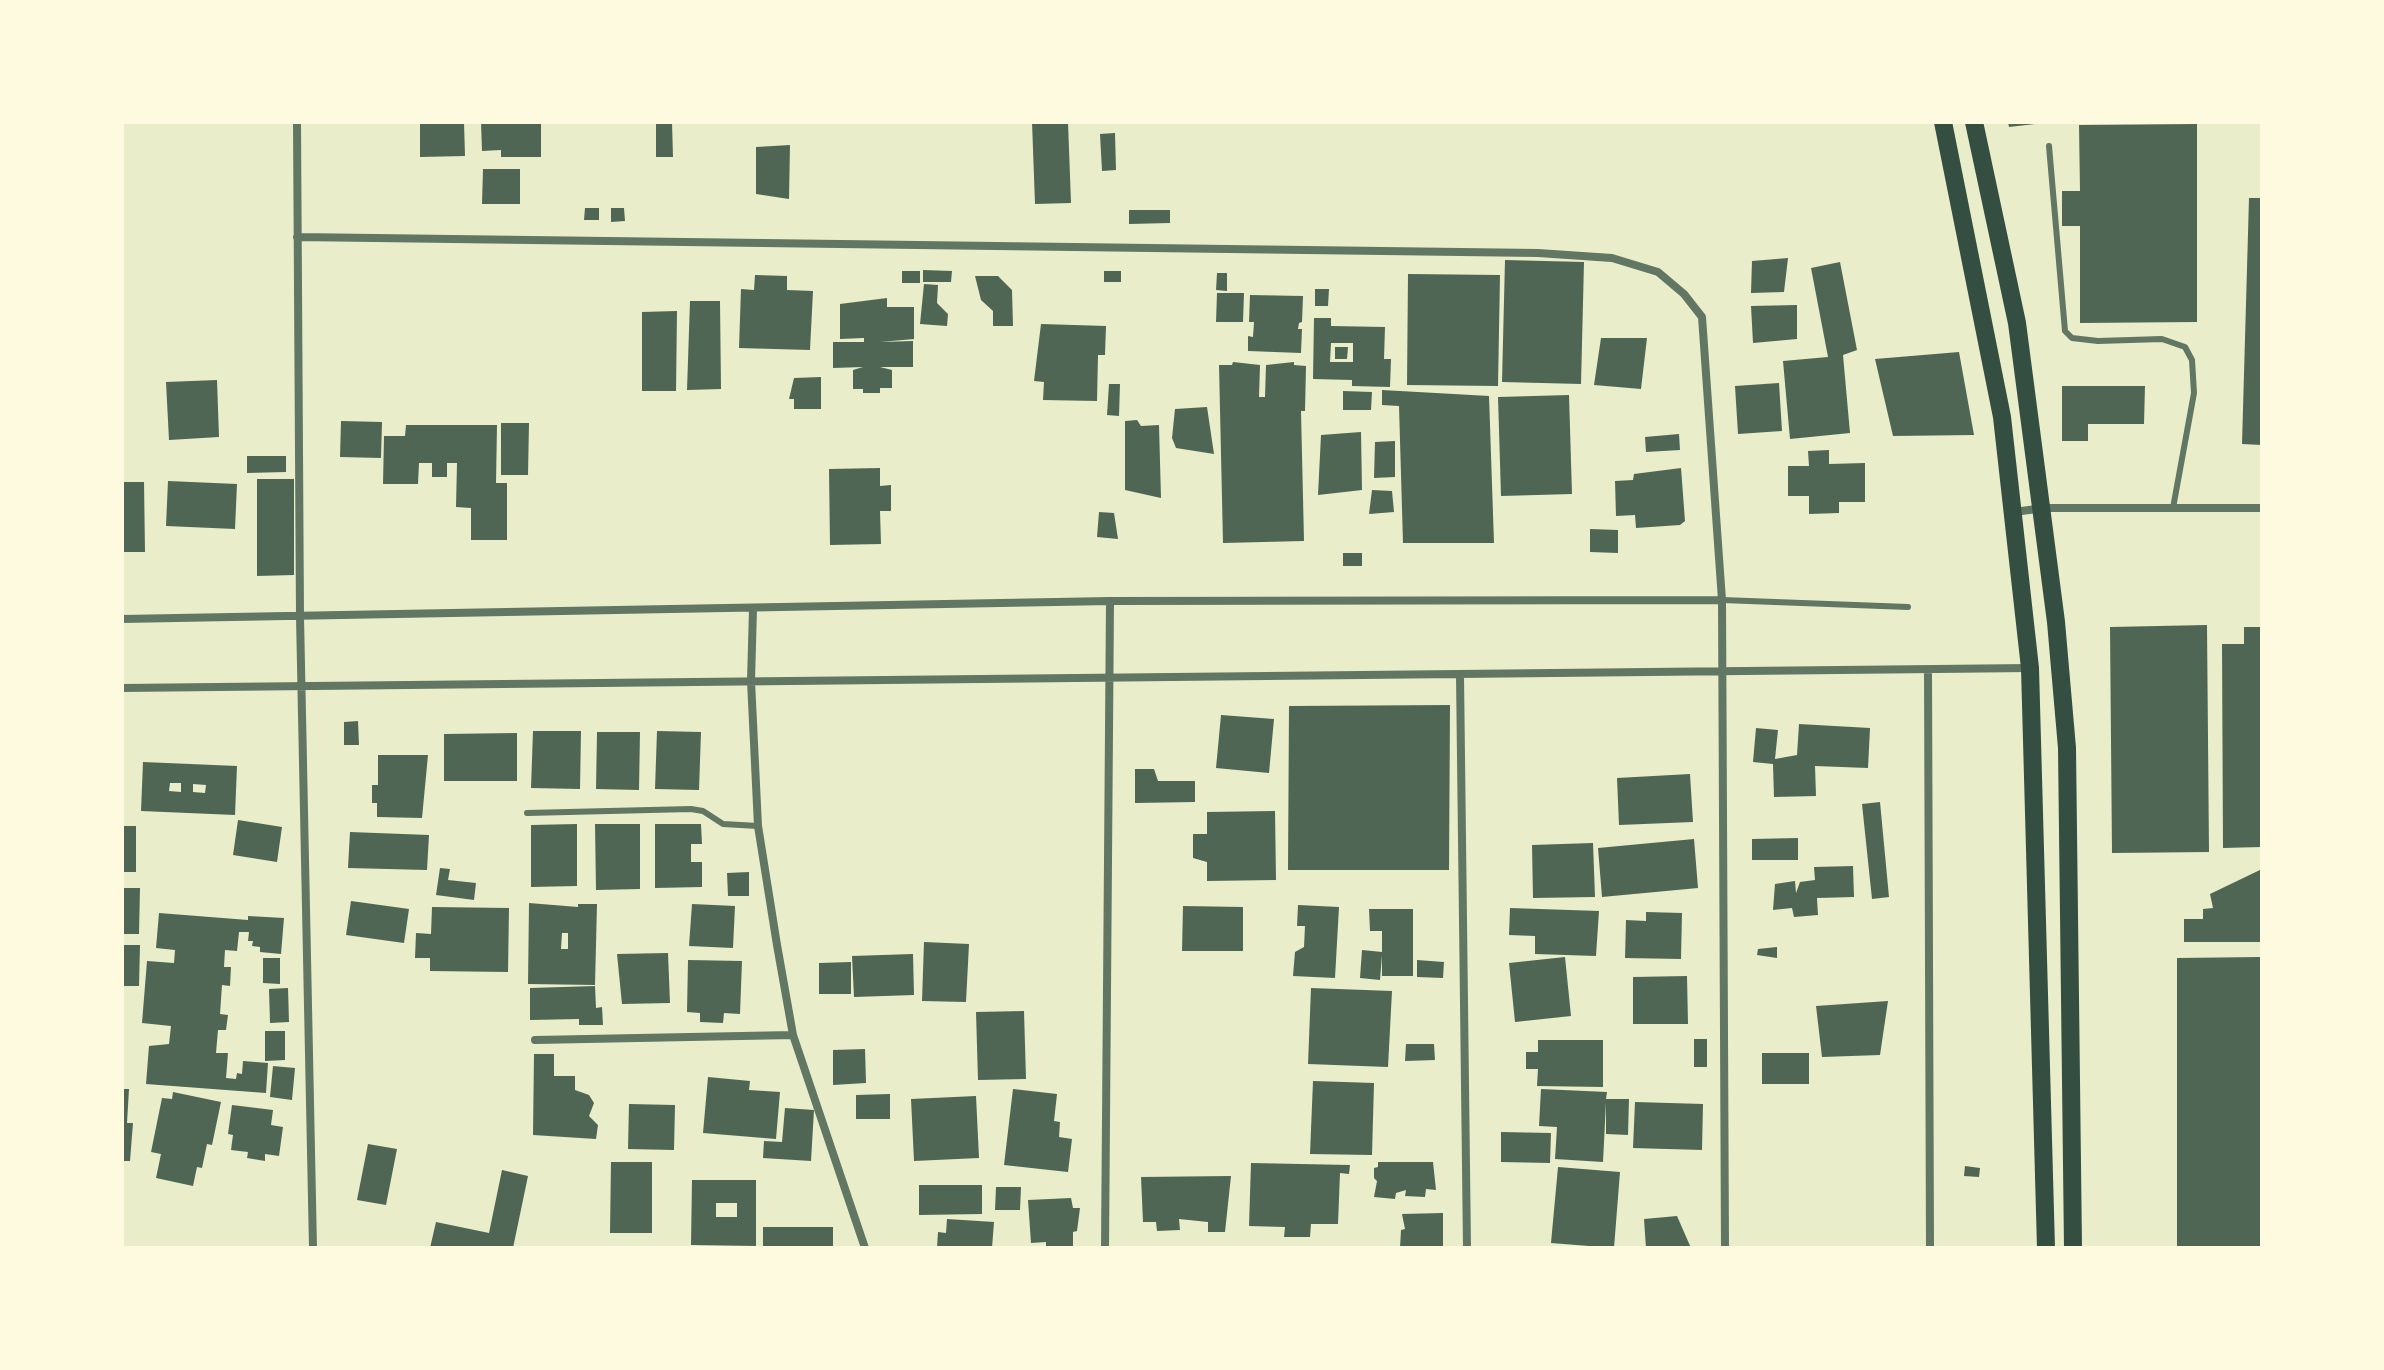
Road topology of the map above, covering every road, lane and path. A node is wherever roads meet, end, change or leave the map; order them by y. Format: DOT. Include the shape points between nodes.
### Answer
graph roads {
  1 [pos="297,122"];
  2 [pos="1943,122"];
  3 [pos="1974,122"];
  4 [pos="2049,146"];
  5 [pos="297,237"];
  6 [pos="2044,508"];
  7 [pos="2173,508"];
  8 [pos="2262,508"];
  9 [pos="2014,512"];
  10 [pos="1722,600"];
  11 [pos="1110,601"];
  12 [pos="1908,607"];
  13 [pos="753,609"];
  14 [pos="300,617"];
  15 [pos="122,619"];
  16 [pos="2030,668"];
  17 [pos="1928,670"];
  18 [pos="1725,674"];
  19 [pos="1460,675"];
  20 [pos="1106,679"];
  21 [pos="751,681"];
  22 [pos="303,686"];
  23 [pos="122,688"];
  24 [pos="527,813"];
  25 [pos="758,826"];
  26 [pos="793,1035"];
  27 [pos="535,1040"];
  28 [pos="313,1248"];
  29 [pos="865,1248"];
  30 [pos="1105,1248"];
  31 [pos="1467,1248"];
  32 [pos="1725,1248"];
  33 [pos="1930,1248"];
  34 [pos="2046,1248"];
  35 [pos="2073,1248"];
  1 -- 5 [label="street"];
  2 -- 9 [label="main road" via="2002,417"];
  3 -- 6 [label="main road" via="2017,323"];
  4 -- 7 [label="lane" via="2065,331 2072,338 2098,341 2162,339 2185,347 2192,360 2194,393"];
  5 -- 10 [label="street" via="1612,258 1658,272 1702,317"];
  5 -- 14 [label="street"];
  6 -- 7 [label="street"];
  6 -- 9 [label="street"];
  6 -- 35 [label="main road" via="2067,748"];
  7 -- 8 [label="street"];
  9 -- 16 [label="main road"];
  10 -- 11 [label="street"];
  10 -- 12 [label="lane"];
  10 -- 18 [label="street"];
  11 -- 13 [label="street"];
  11 -- 20 [label="street"];
  13 -- 14 [label="street"];
  13 -- 21 [label="street"];
  14 -- 15 [label="street"];
  14 -- 22 [label="street"];
  16 -- 17 [label="street"];
  16 -- 34 [label="main road"];
  17 -- 18 [label="street"];
  17 -- 33 [label="street"];
  18 -- 19 [label="street"];
  18 -- 32 [label="street"];
  19 -- 20 [label="street"];
  19 -- 31 [label="street"];
  20 -- 21 [label="street"];
  20 -- 30 [label="street"];
  21 -- 22 [label="street"];
  21 -- 25 [label="street"];
  22 -- 23 [label="street"];
  22 -- 28 [label="street"];
  24 -- 25 [label="lane" via="691,809 723,824"];
  25 -- 26 [label="street"];
  26 -- 27 [label="street"];
  26 -- 29 [label="street"];
}
